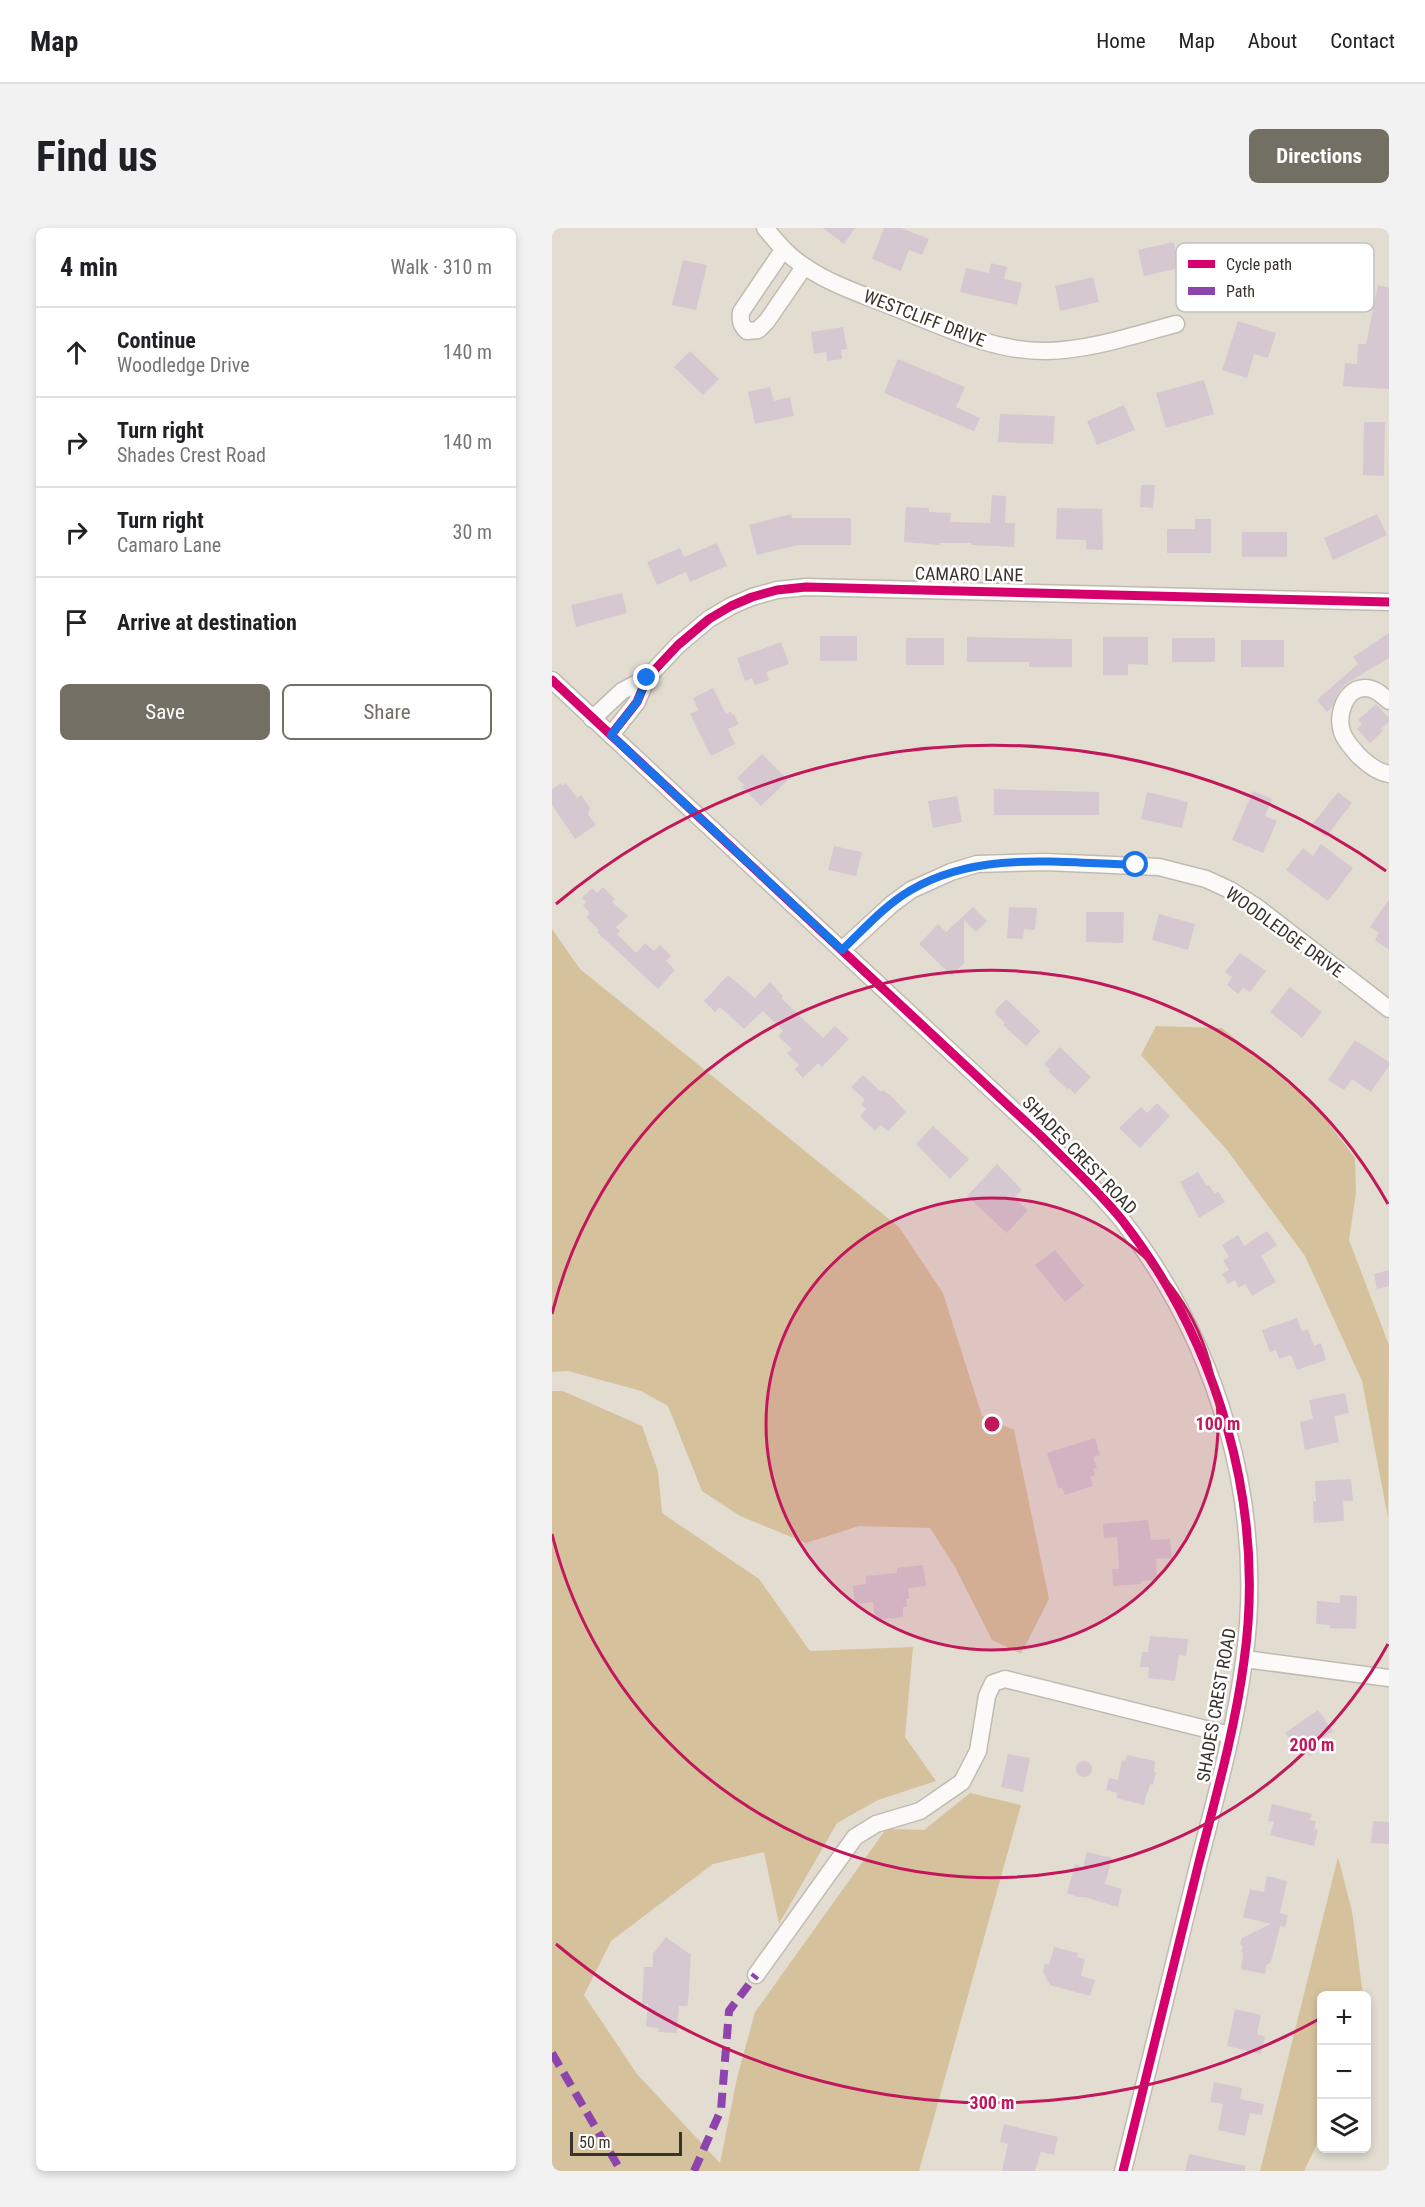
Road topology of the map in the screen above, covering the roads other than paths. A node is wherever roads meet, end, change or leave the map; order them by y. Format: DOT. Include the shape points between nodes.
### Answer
graph roads {
  1 [pos="765,228"];
  2 [pos="783,250"];
  3 [pos="804,267"];
  4 [pos="1176,324"];
  5 [pos="1389,602"];
  6 [pos="647,678"];
  7 [pos="552,680"];
  8 [pos="1389,701"];
  9 [pos="592,719"];
  10 [pos="611,735"];
  11 [pos="1389,774"];
  12 [pos="842,950"];
  13 [pos="1389,1009"];
  14 [pos="1245,1659"];
  15 [pos="1389,1678"];
  16 [pos="1230,1735"];
  17 [pos="756,1975"];
  18 [pos="1123,2171"];
  1 -- 2 [label="street, WESTCLIFF DRIVE"];
  2 -- 3 [label="street, WESTCLIFF DRIVE"];
  2 -- 3 [label="street" via="741,312 742,327 747,331 758,330"];
  3 -- 4 [label="street, WESTCLIFF DRIVE" via="830,282 965,335 1020,349 1071,349"];
  5 -- 6 [label="street, CAMARO LANE" via="777,590 752,597 709,619"];
  6 -- 9 [label="street, CAMARO LANE" via="622,691"];
  6 -- 10 [label="street, CAMARO LANE" via="637,702"];
  7 -- 9 [label="street, SHADES CREST ROAD"];
  8 -- 11 [label="street" via="1377,692 1360,689 1344,702 1340,722 1348,744 1364,761"];
  9 -- 10 [label="street, SHADES CREST ROAD"];
  10 -- 12 [label="street, SHADES CREST ROAD"];
  12 -- 13 [label="street, WOODLEDGE DRIVE" via="912,890 977,864 1159,867 1206,879 1230,890"];
  12 -- 14 [label="street, SHADES CREST ROAD" via="1097,1192 1141,1247 1179,1308 1214,1386 1240,1485 1249,1567"];
  14 -- 15 [label="street"];
  14 -- 16 [label="street, SHADES CREST ROAD"];
  16 -- 17 [label="street" via="1005,1679 993,1683 987,1696 978,1751 962,1782 920,1811 876,1824 855,1837"];
  16 -- 18 [label="street, SHADES CREST ROAD"];
}
